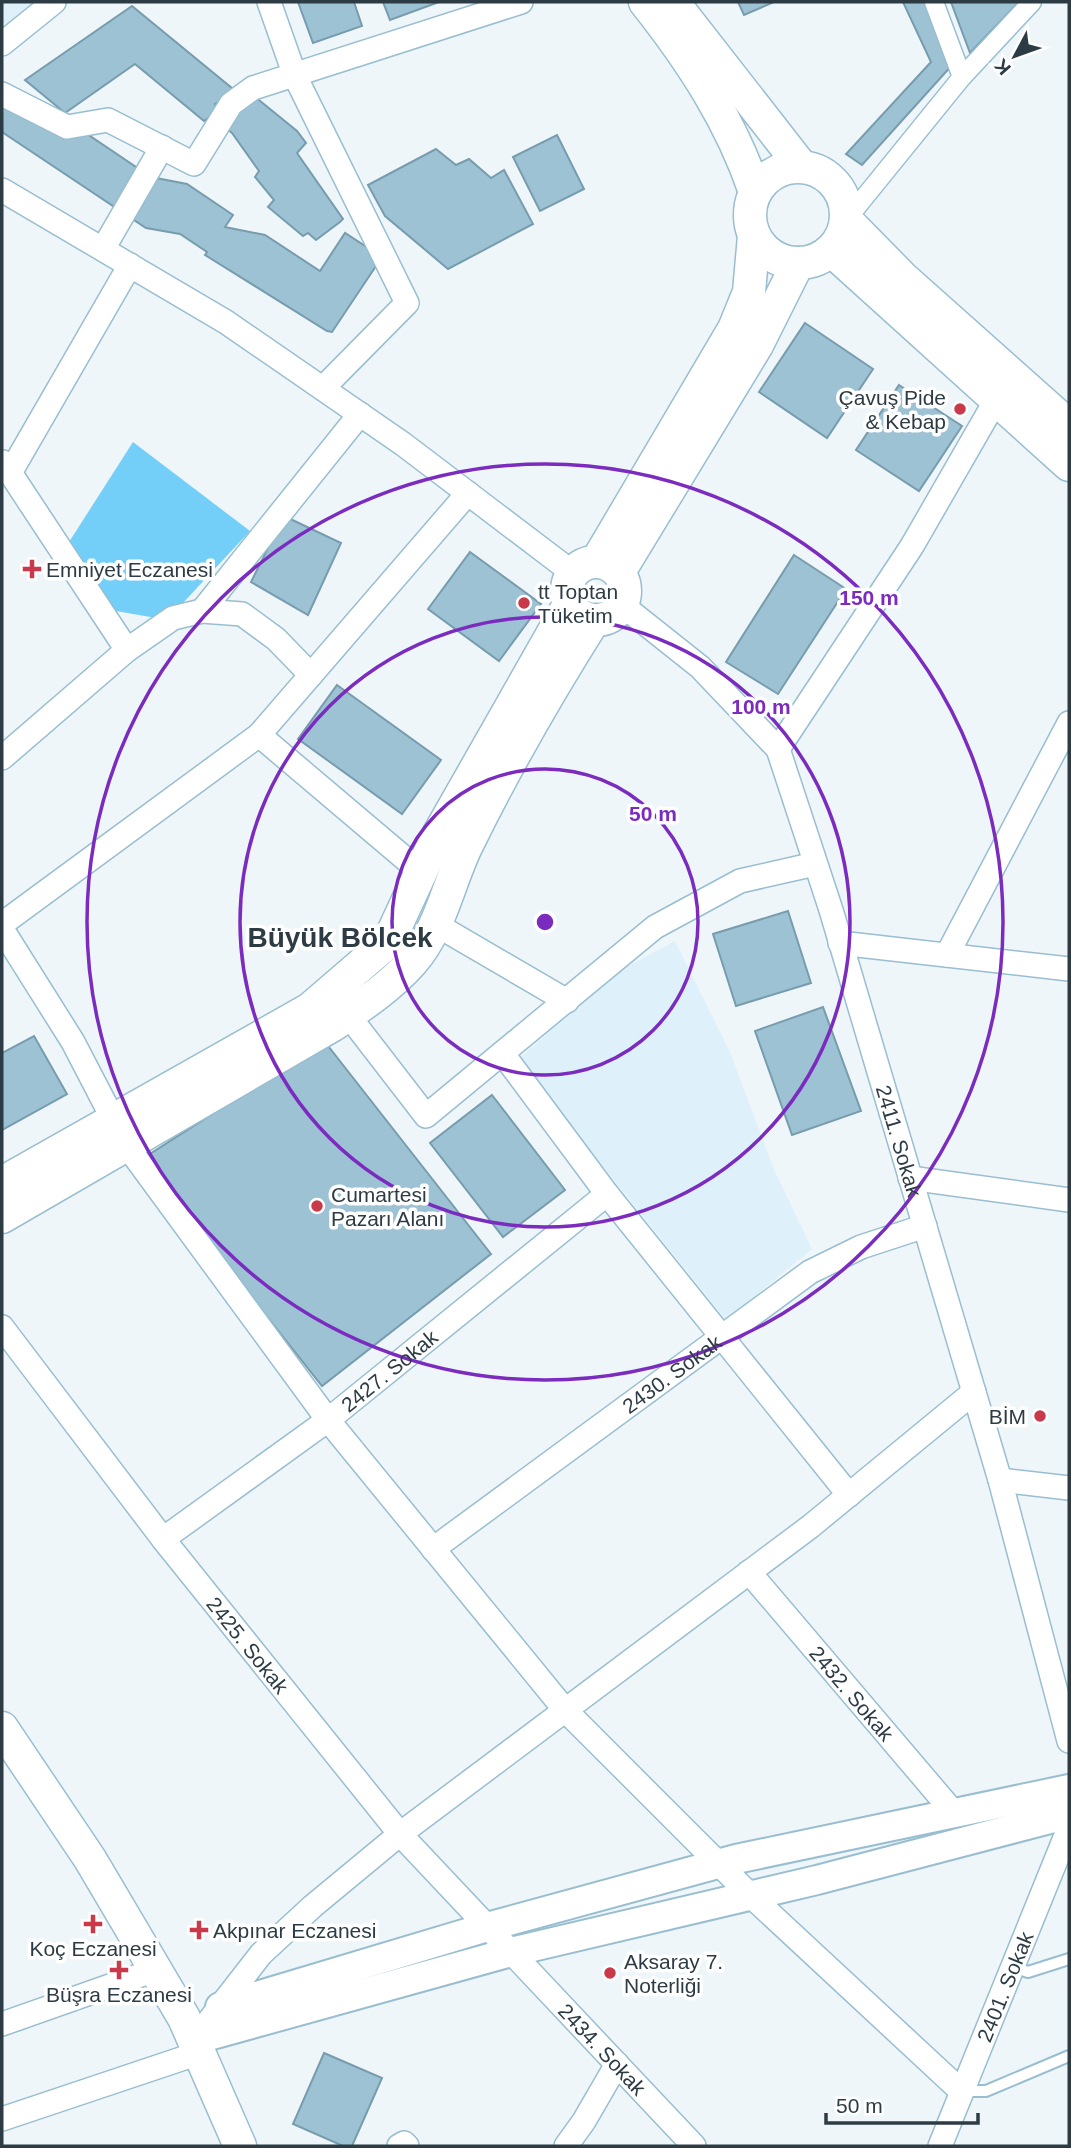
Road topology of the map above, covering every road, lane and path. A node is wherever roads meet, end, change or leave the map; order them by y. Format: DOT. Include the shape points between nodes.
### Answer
graph roads {
  1 [pos="54,2"];
  2 [pos="269,2"];
  3 [pos="521,2"];
  4 [pos="645,2"];
  5 [pos="673,2"];
  6 [pos="934,2"];
  7 [pos="1032,2"];
  8 [pos="2,44"];
  9 [pos="295,76"];
  10 [pos="962,77"];
  11 [pos="2,94"];
  12 [pos="162,147"];
  13 [pos="801,166"];
  14 [pos="2,190"];
  15 [pos="755,192"];
  16 [pos="846,220"];
  17 [pos="754,236"];
  18 [pos="103,249"];
  19 [pos="831,250"];
  20 [pos="798,263"];
  21 [pos="130,265"];
  22 [pos="323,388"];
  23 [pos="996,400"];
  24 [pos="360,414"];
  25 [pos="1069,426"];
  26 [pos="1069,465"];
  27 [pos="6,466"];
  28 [pos="468,493"];
  29 [pos="590,586"];
  30 [pos="622,605"];
  31 [pos="202,611"];
  32 [pos="127,650"];
  33 [pos="311,675"];
  34 [pos="1069,723"];
  35 [pos="259,735"];
  36 [pos="778,750"];
  37 [pos="2,758"];
  38 [pos="815,864"];
  39 [pos="422,873"];
  40 [pos="435,925"];
  41 [pos="2,926"];
  42 [pos="840,943"];
  43 [pos="947,955"];
  44 [pos="1069,969"];
  45 [pos="568,1000"];
  46 [pos="348,1015"];
  47 [pos="503,1054"];
  48 [pos="121,1133"];
  49 [pos="910,1178"];
  50 [pos="2,1183"];
  51 [pos="607,1194"];
  52 [pos="1069,1200"];
  53 [pos="2,1217"];
  54 [pos="925,1226"];
  55 [pos="2,1327"];
  56 [pos="723,1338"];
  57 [pos="974,1392"];
  58 [pos="328,1420"];
  59 [pos="1000,1480"];
  60 [pos="1069,1488"];
  61 [pos="849,1495"];
  62 [pos="163,1539"];
  63 [pos="433,1549"];
  64 [pos="749,1572"];
  65 [pos="565,1710"];
  66 [pos="2,1728"];
  67 [pos="1069,1741"];
  68 [pos="1069,1789"];
  69 [pos="954,1813"];
  70 [pos="1069,1814"];
  71 [pos="1069,1828"];
  72 [pos="400,1834"];
  73 [pos="719,1864"];
  74 [pos="750,1895"];
  75 [pos="487,1927"];
  76 [pos="511,1952"];
  77 [pos="1069,1959"];
  78 [pos="1013,1967"];
  79 [pos="155,1970"];
  80 [pos="220,2007"];
  81 [pos="2,2024"];
  82 [pos="192,2037"];
  83 [pos="1069,2056"];
  84 [pos="617,2064"];
  85 [pos="961,2091"];
  86 [pos="2,2119"];
  87 [pos="240,2146"];
  88 [pos="399,2146"];
  89 [pos="407,2146"];
  90 [pos="566,2146"];
  91 [pos="694,2146"];
  92 [pos="940,2146"];
  1 -- 8 [label="street"];
  2 -- 9 [label="street"];
  3 -- 9 [label="street"];
  4 -- 15 [label="main road" via="687,55 719,110 741,151"];
  5 -- 13 [label="main road"];
  6 -- 10 [label="street"];
  7 -- 10 [label="street"];
  9 -- 12 [label="street" via="253,88 231,104 194,164"];
  9 -- 22 [label="street" via="407,303"];
  10 -- 16 [label="street"];
  11 -- 12 [label="street" via="67,127 108,120"];
  12 -- 18 [label="street"];
  13 -- 15 [label="main road" via="776,171"];
  13 -- 16 [label="main road" via="831,179 842,193"];
  14 -- 18 [label="street"];
  15 -- 17 [label="main road" via="750,222"];
  16 -- 19 [label="main road" via="843,234"];
  16 -- 25 [label="main road" via="903,278"];
  17 -- 20 [label="main road" via="777,258"];
  17 -- 29 [label="main road" via="749,292 734,329"];
  18 -- 21 [label="street"];
  19 -- 20 [label="main road" via="818,259"];
  19 -- 23 [label="main road"];
  20 -- 29 [label="main road" via="757,345"];
  21 -- 22 [label="street" via="226,322"];
  21 -- 27 [label="street"];
  22 -- 24 [label="street"];
  23 -- 26 [label="main road"];
  23 -- 36 [label="street" via="912,546"];
  24 -- 28 [label="street"];
  24 -- 31 [label="street"];
  27 -- 32 [label="street"];
  28 -- 29 [label="street"];
  28 -- 33 [label="street"];
  29 -- 30 [label="main road" via="609,617"];
  29 -- 39 [label="main road" via="437,837"];
  29 -- 40 [label="main road" via="547,695 465,849"];
  30 -- 36 [label="street, 2411. Sokak" via="700,667"];
  31 -- 32 [label="street" via="173,618"];
  31 -- 33 [label="street" via="242,614 276,639"];
  32 -- 37 [label="street"];
  33 -- 35 [label="street"];
  34 -- 43 [label="street"];
  35 -- 39 [label="street"];
  35 -- 41 [label="street"];
  36 -- 38 [label="street, 2411. Sokak"];
  38 -- 42 [label="street, 2411. Sokak"];
  38 -- 45 [label="street" via="740,881 655,927"];
  39 -- 48 [label="main road" via="388,942 362,968 310,1009"];
  40 -- 45 [label="street"];
  40 -- 46 [label="main road" via="413,961"];
  41 -- 48 [label="street" via="73,1042"];
  42 -- 43 [label="street"];
  42 -- 49 [label="street, 2411. Sokak"];
  43 -- 44 [label="street"];
  45 -- 47 [label="street"];
  46 -- 47 [label="street" via="426,1116"];
  46 -- 48 [label="main road"];
  47 -- 51 [label="street"];
  48 -- 50 [label="main road"];
  48 -- 53 [label="main road"];
  48 -- 58 [label="street"];
  49 -- 52 [label="street"];
  49 -- 54 [label="street, 2411. Sokak"];
  51 -- 56 [label="street"];
  51 -- 58 [label="street, 2427. Sokak"];
  54 -- 56 [label="street, 2430. Sokak" via="862,1247 810,1272"];
  54 -- 57 [label="street, 2411. Sokak"];
  55 -- 62 [label="street, 2425. Sokak"];
  56 -- 61 [label="street"];
  56 -- 63 [label="street, 2430. Sokak"];
  57 -- 59 [label="street, 2411. Sokak"];
  57 -- 61 [label="street"];
  58 -- 62 [label="street, 2427. Sokak"];
  58 -- 63 [label="street"];
  59 -- 60 [label="street"];
  59 -- 67 [label="street, 2411. Sokak"];
  61 -- 64 [label="street"];
  62 -- 72 [label="street, 2425. Sokak"];
  63 -- 65 [label="street"];
  64 -- 65 [label="street"];
  64 -- 69 [label="street, 2432. Sokak"];
  65 -- 72 [label="street"];
  65 -- 73 [label="street"];
  66 -- 79 [label="main road" via="90,1859"];
  68 -- 69 [label="street"];
  69 -- 73 [label="street"];
  70 -- 74 [label="street"];
  71 -- 78 [label="street, 2401. Sokak"];
  72 -- 75 [label="street, 2425. Sokak"];
  72 -- 80 [label="street" via="261,1954"];
  73 -- 74 [label="street"];
  73 -- 75 [label="street"];
  74 -- 76 [label="street"];
  74 -- 85 [label="street"];
  75 -- 76 [label="street, 2425. Sokak"];
  75 -- 80 [label="street"];
  76 -- 82 [label="street"];
  76 -- 84 [label="street, 2434. Sokak"];
  77 -- 78 [label="lane" via="1028,1972"];
  78 -- 85 [label="street, 2401. Sokak"];
  79 -- 81 [label="street"];
  79 -- 82 [label="main road"];
  80 -- 82 [label="street"];
  82 -- 86 [label="street"];
  82 -- 87 [label="main road"];
  83 -- 85 [label="lane" via="986,2091"];
  84 -- 90 [label="street"];
  84 -- 91 [label="street, 2434. Sokak"];
  85 -- 92 [label="street, 2401. Sokak"];
  88 -- 89 [label="street"];
}
